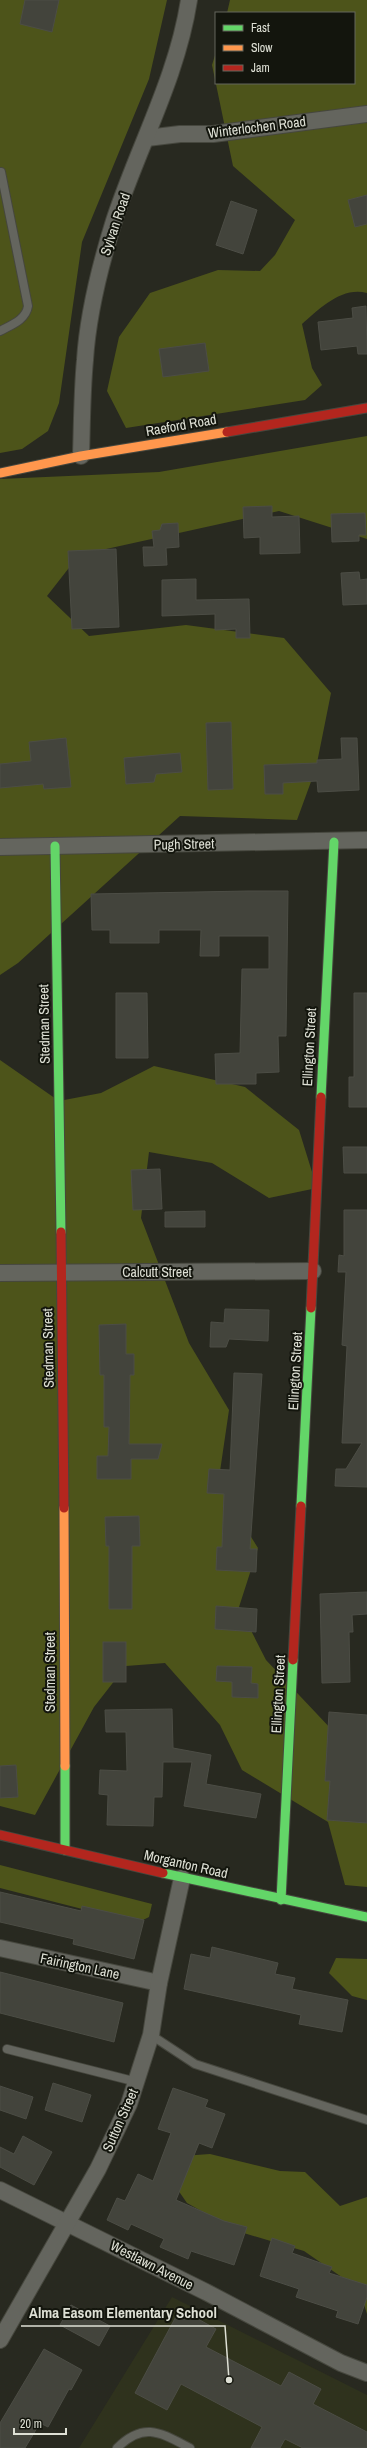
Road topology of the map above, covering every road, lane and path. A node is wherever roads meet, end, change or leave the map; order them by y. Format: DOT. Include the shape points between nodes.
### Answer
graph roads {
  1 [pos="189,0"];
  2 [pos="367,114"];
  3 [pos="148,138"];
  4 [pos="1,172"];
  5 [pos="0,331"];
  6 [pos="367,408"];
  7 [pos="81,456"];
  8 [pos="0,474"];
  9 [pos="367,840"];
  10 [pos="334,842"];
  11 [pos="55,846"];
  12 [pos="0,847"];
  13 [pos="313,1270"];
  14 [pos="61,1272"];
  15 [pos="0,1273"];
  16 [pos="0,1835"];
  17 [pos="65,1850"];
  18 [pos="182,1878"];
  19 [pos="281,1900"];
  20 [pos="367,1917"];
  21 [pos="0,1948"];
  22 [pos="159,1983"];
  23 [pos="152,2035"];
  24 [pos="7,2049"];
  25 [pos="137,2082"];
  26 [pos="367,2120"];
  27 [pos="0,2190"];
  28 [pos="68,2223"];
  29 [pos="0,2340"];
  30 [pos="367,2373"];
  31 [pos="117,2448"];
  32 [pos="190,2448"];
  1 -- 3 [label="street, Sylvan Road" via="175,58"];
  2 -- 3 [label="street, Winterlochen Road" via="213,134 180,134"];
  3 -- 7 [label="street, Sylvan Road" via="115,219 101,264 85,359"];
  4 -- 5 [label="lane" via="28,306 23,319"];
  6 -- 7 [label="street, Raeford Road"];
  7 -- 8 [label="street, Raeford Road"];
  9 -- 10 [label="street, Pugh Street"];
  10 -- 11 [label="street, Pugh Street"];
  10 -- 13 [label="street, Ellington Street"];
  11 -- 12 [label="street, Pugh Street"];
  11 -- 14 [label="street, Stedman Street"];
  13 -- 14 [label="street, Calcutt Street"];
  13 -- 19 [label="street, Ellington Street"];
  14 -- 15 [label="street, Calcutt Street"];
  14 -- 17 [label="street, Stedman Street"];
  16 -- 17 [label="street, Morganton Road"];
  17 -- 18 [label="street, Morganton Road"];
  18 -- 19 [label="street, Morganton Road"];
  18 -- 22 [label="street, Sutton Street"];
  19 -- 20 [label="street, Morganton Road"];
  21 -- 22 [label="street, Fairington Lane"];
  22 -- 23 [label="street, Sutton Street"];
  23 -- 25 [label="street, Sutton Street"];
  23 -- 26 [label="lane" via="196,2064"];
  24 -- 25 [label="lane"];
  25 -- 28 [label="street, Sutton Street" via="98,2170"];
  27 -- 28 [label="street, Westlawn Avenue"];
  28 -- 29 [label="street, Sutton Street"];
  28 -- 30 [label="street, Westlawn Avenue" via="341,2363"];
  31 -- 32 [label="lane" via="137,2434 150,2430 160,2432"];
}
